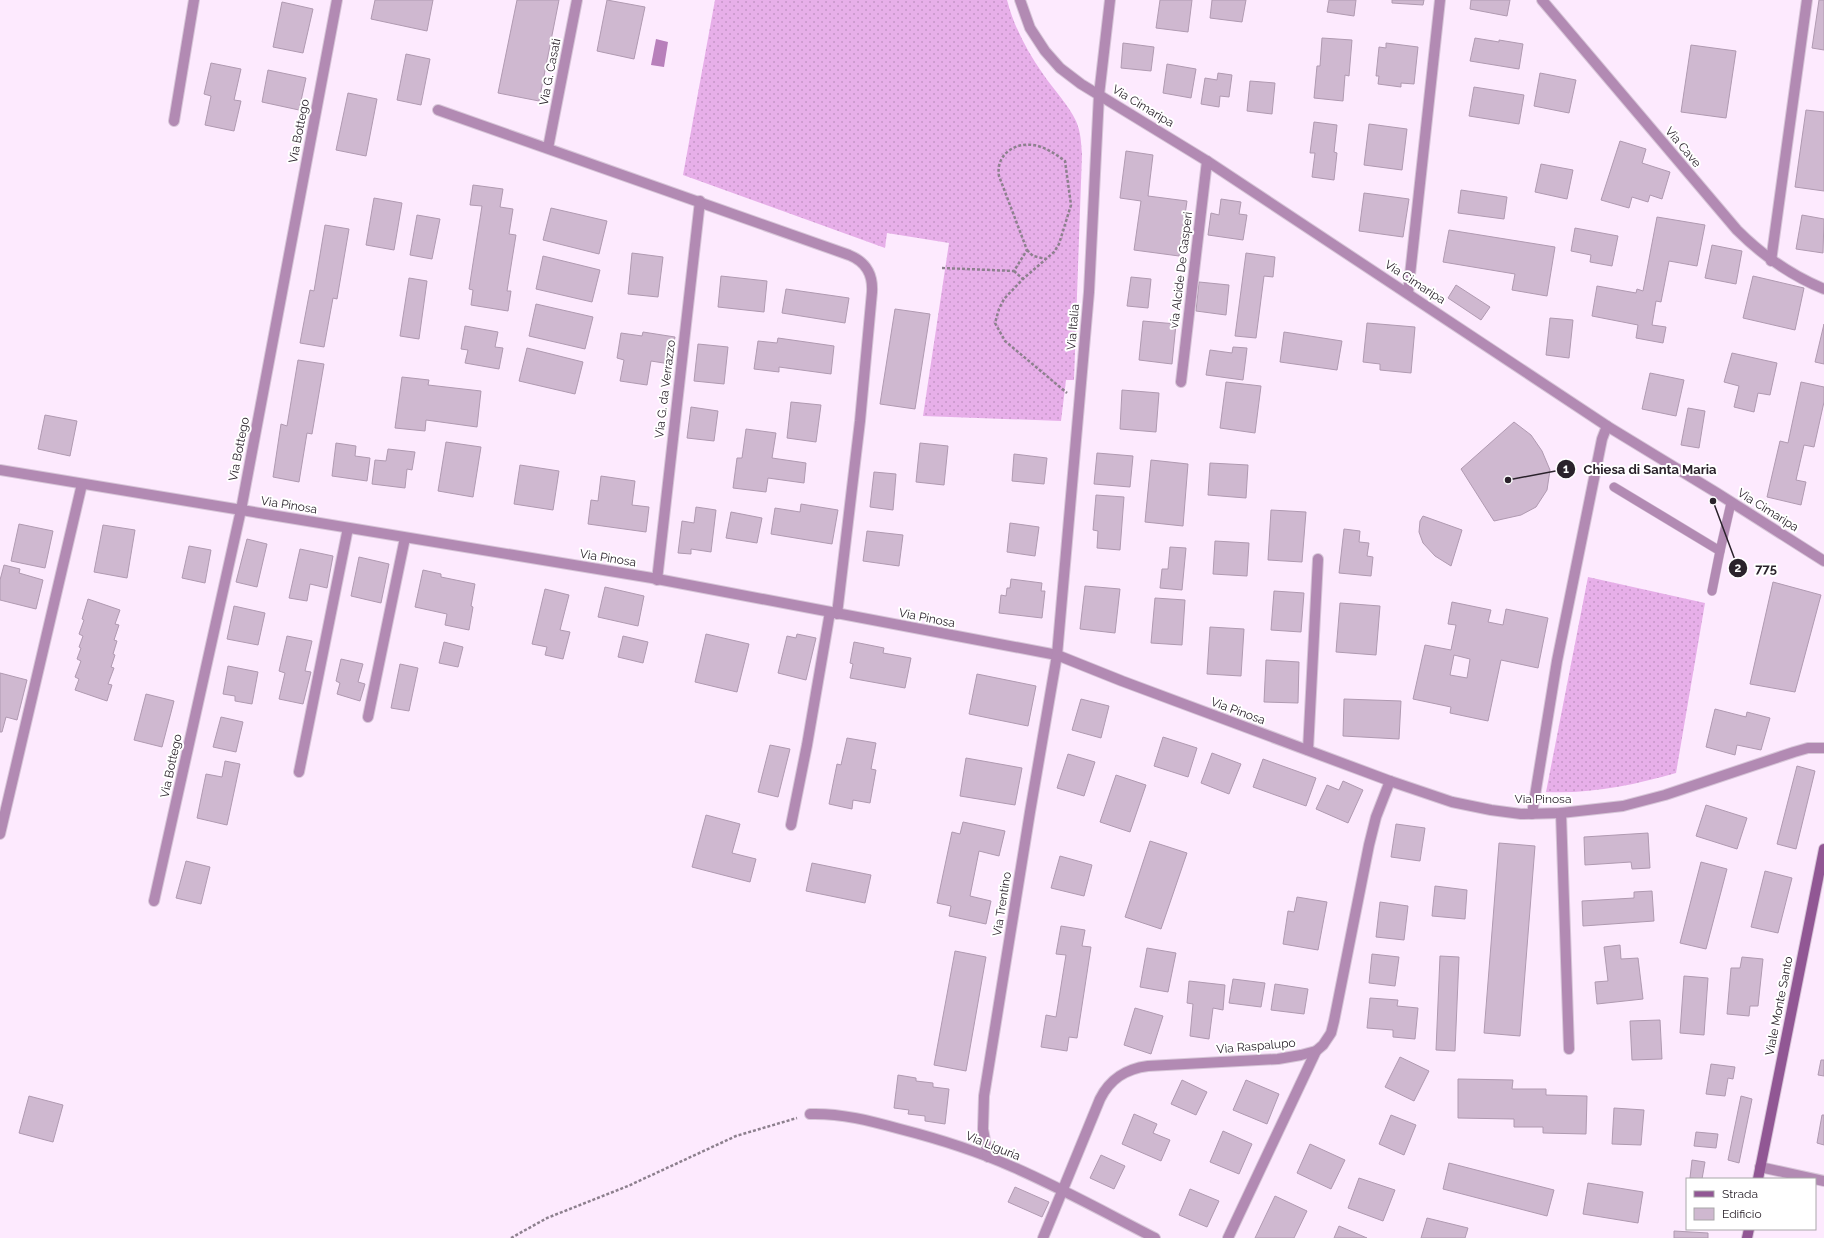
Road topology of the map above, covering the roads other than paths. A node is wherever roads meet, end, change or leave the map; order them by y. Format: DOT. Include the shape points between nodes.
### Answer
graph roads {
  1 [pos="194,0"];
  2 [pos="337,0"];
  3 [pos="577,0"];
  4 [pos="1020,0"];
  5 [pos="1110,0"];
  6 [pos="1440,0"];
  7 [pos="1542,0"];
  8 [pos="1807,0"];
  9 [pos="1099,95"];
  10 [pos="438,110"];
  11 [pos="174,121"];
  12 [pos="548,148"];
  13 [pos="1207,161"];
  14 [pos="700,201"];
  15 [pos="1772,261"];
  16 [pos="1824,289"];
  17 [pos="1408,293"];
  18 [pos="1181,382"];
  19 [pos="1607,426"];
  20 [pos="0,470"];
  21 [pos="82,484"];
  22 [pos="1614,487"];
  23 [pos="1731,503"];
  24 [pos="241,510"];
  25 [pos="348,528"];
  26 [pos="405,538"];
  27 [pos="1720,551"];
  28 [pos="1318,559"];
  29 [pos="1824,561"];
  30 [pos="657,580"];
  31 [pos="1712,591"];
  32 [pos="833,613"];
  33 [pos="1057,655"];
  34 [pos="368,717"];
  35 [pos="1824,748"];
  36 [pos="1308,750"];
  37 [pos="299,772"];
  38 [pos="1390,781"];
  39 [pos="1561,813"];
  40 [pos="1532,814"];
  41 [pos="791,825"];
  42 [pos="0,834"];
  43 [pos="1824,849"];
  44 [pos="154,901"];
  45 [pos="1569,1049"];
  46 [pos="1316,1051"];
  47 [pos="810,1114"];
  48 [pos="988,1157"];
  49 [pos="1760,1167"];
  50 [pos="1758,1178"];
  51 [pos="1810,1178"];
  52 [pos="1063,1191"];
  53 [pos="1043,1238"];
  54 [pos="1154,1238"];
  55 [pos="1228,1238"];
  1 -- 11 [label="street"];
  2 -- 24 [label="street, Via Bottego"];
  3 -- 12 [label="street, Via G. Casati"];
  4 -- 9 [label="street, Via Cimaripa" via="1030,28 1049,56 1067,73"];
  5 -- 9 [label="street, Via Italia"];
  6 -- 17 [label="street"];
  7 -- 15 [label="street, Via Cave" via="1721,212 1754,247"];
  8 -- 15 [label="street"];
  9 -- 13 [label="street, Via Cimaripa"];
  9 -- 33 [label="street, Via Italia" via="1089,292"];
  10 -- 12 [label="street"];
  12 -- 14 [label="street"];
  13 -- 17 [label="street, Via Cimaripa"];
  13 -- 18 [label="street, via Alcide De Gasperi"];
  14 -- 30 [label="street, Via G. da Verrazzo"];
  14 -- 32 [label="street" via="854,257 864,264 870,273 872,292 863,391"];
  15 -- 16 [label="street, Via Cave"];
  17 -- 19 [label="street, Via Cimaripa"];
  19 -- 23 [label="street, Via Cimaripa"];
  19 -- 40 [label="street" via="1602,439 1557,661"];
  20 -- 21 [label="street, Via Pinosa"];
  21 -- 24 [label="street, Via Pinosa"];
  21 -- 42 [label="street"];
  22 -- 27 [label="lane"];
  23 -- 27 [label="lane"];
  23 -- 29 [label="street, Via Cimaripa"];
  24 -- 25 [label="street, Via Pinosa"];
  24 -- 44 [label="street, Via Bottego"];
  25 -- 26 [label="street, Via Pinosa"];
  25 -- 37 [label="street"];
  26 -- 30 [label="street, Via Pinosa"];
  26 -- 34 [label="street"];
  27 -- 31 [label="lane"];
  28 -- 36 [label="street"];
  30 -- 32 [label="street, Via Pinosa"];
  32 -- 33 [label="street, Via Pinosa"];
  32 -- 41 [label="street"];
  33 -- 36 [label="street, Via Pinosa"];
  33 -- 48 [label="street, Via Trentino" via="984,1096 983,1129"];
  35 -- 39 [label="street, Via Pinosa" via="1808,748 1794,752 1638,803"];
  36 -- 38 [label="street, Via Pinosa"];
  38 -- 40 [label="street, Via Pinosa" via="1462,804 1502,812"];
  38 -- 46 [label="street" via="1376,817 1369,845 1333,1026 1328,1038"];
  39 -- 40 [label="street, Via Pinosa"];
  39 -- 45 [label="street"];
  43 -- 49 [label="street, Viale Monte Santo"];
  46 -- 52 [label="street, Via Raspalupo" via="1278,1059 1148,1066 1122,1073 1102,1094"];
  46 -- 55 [label="street"];
  47 -- 48 [label="street, Via Liguria" via="868,1120 931,1137"];
  48 -- 52 [label="street, Via Liguria"];
  49 -- 50 [label="street, Viale Monte Santo"];
  49 -- 51 [label="street"];
  52 -- 53 [label="street, Via Raspalupo"];
  52 -- 54 [label="street, Via Liguria"];
}
